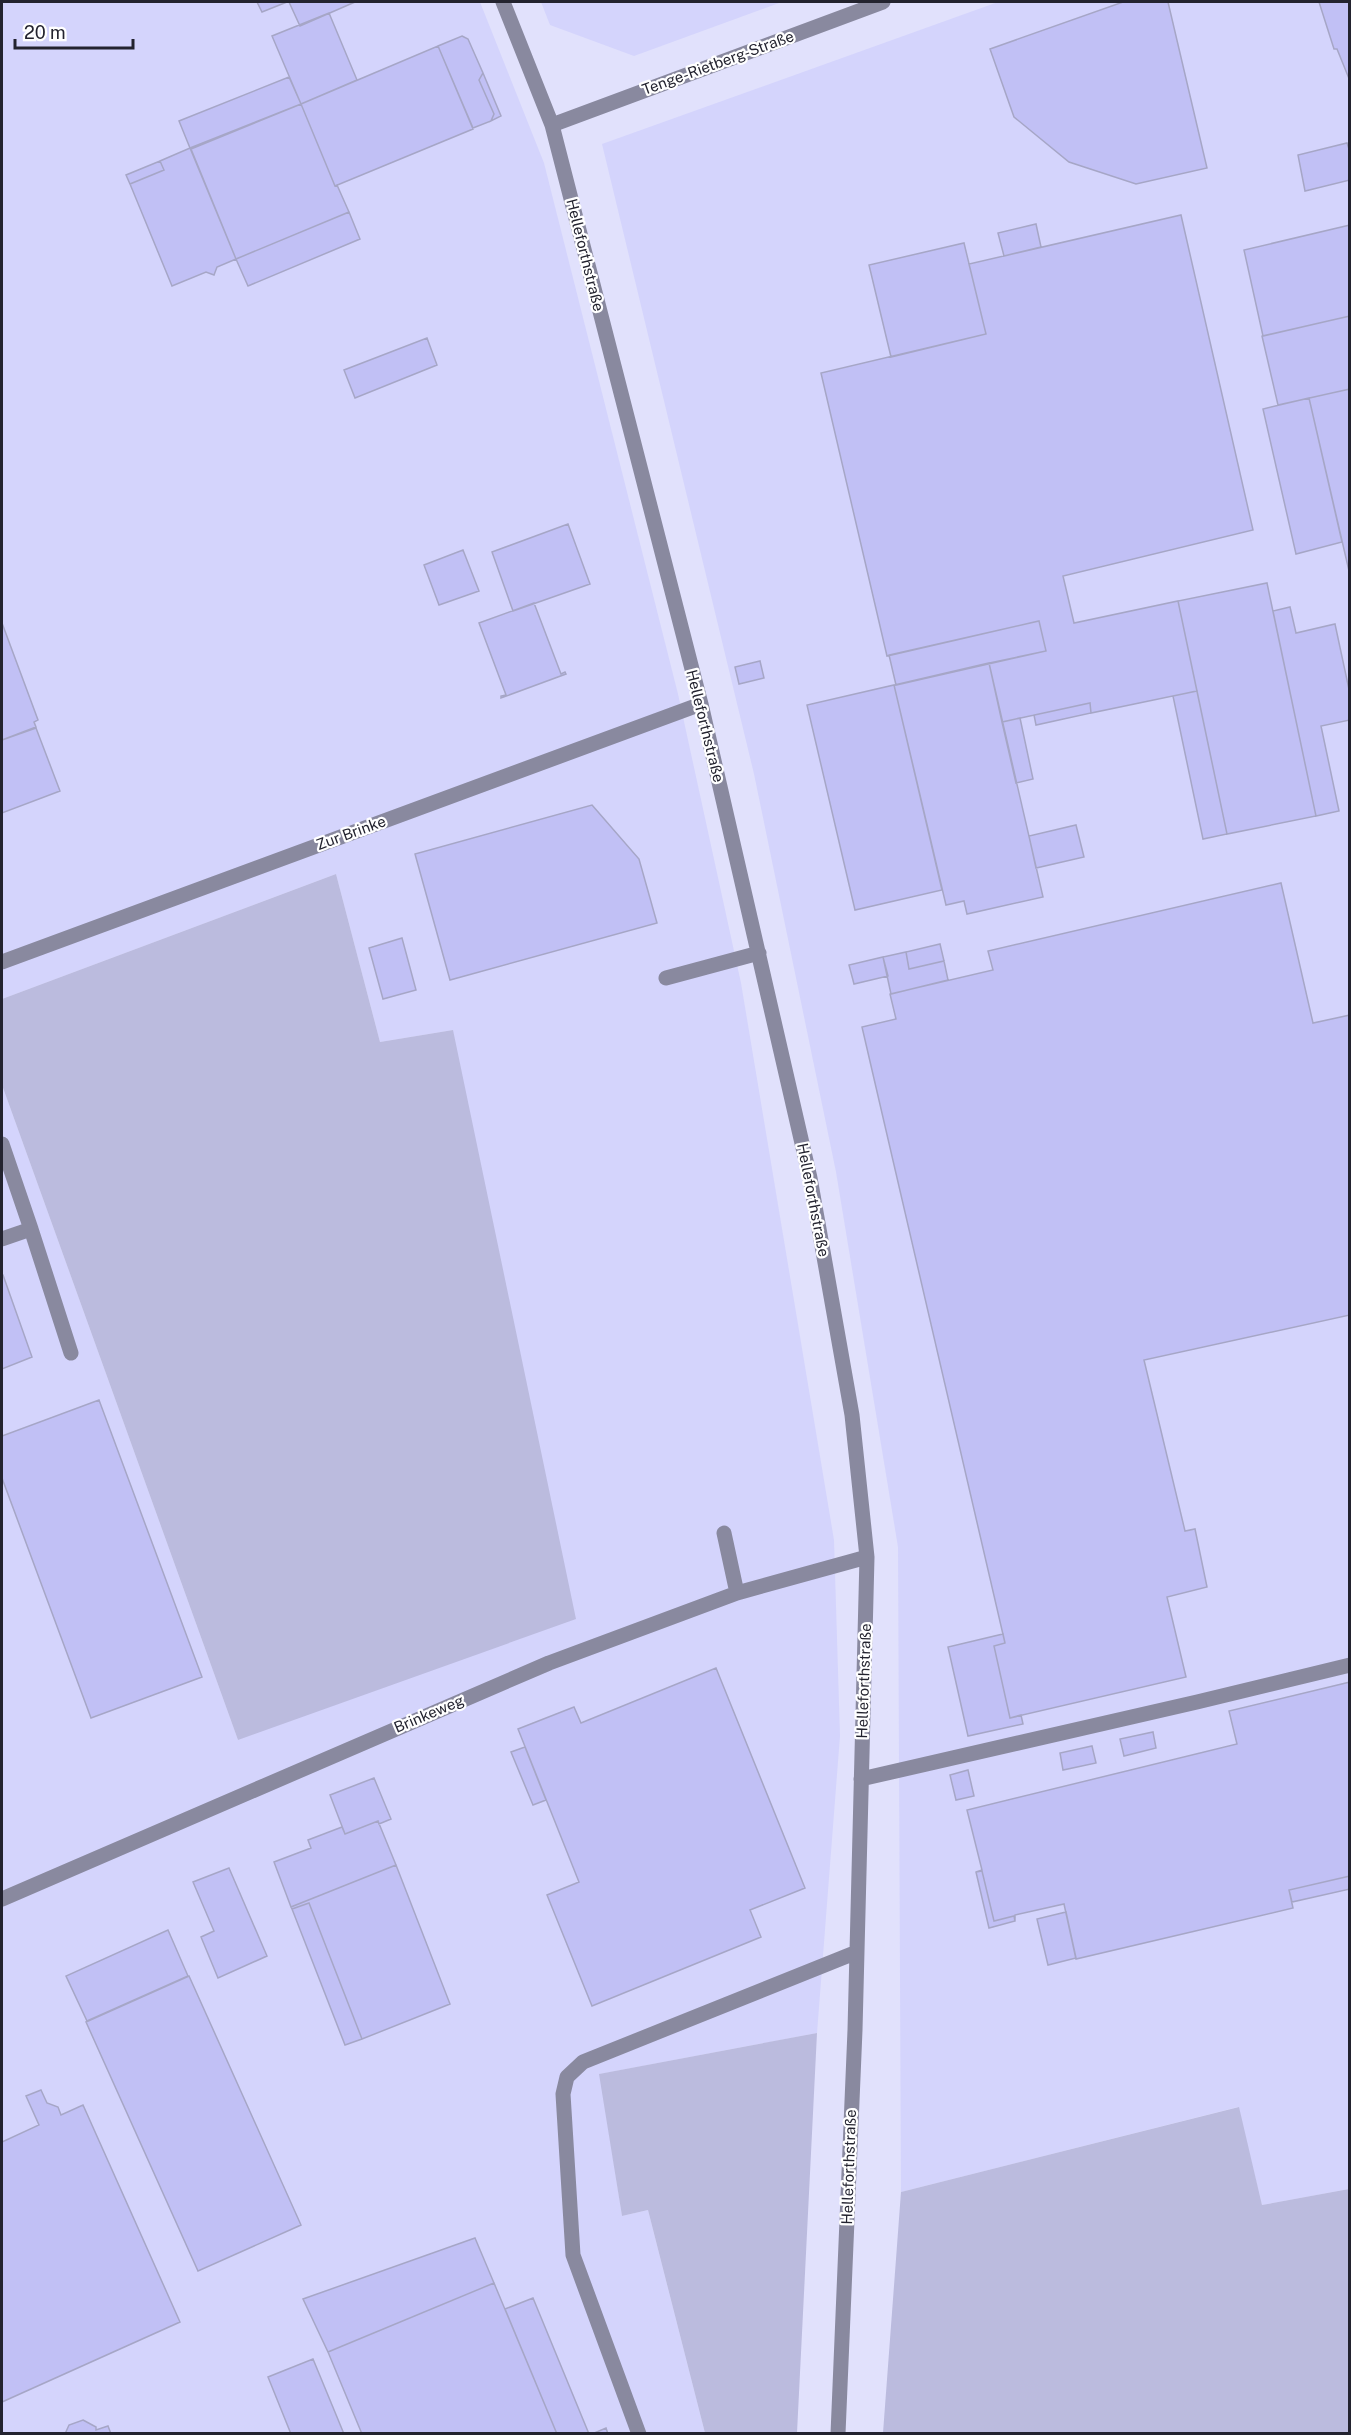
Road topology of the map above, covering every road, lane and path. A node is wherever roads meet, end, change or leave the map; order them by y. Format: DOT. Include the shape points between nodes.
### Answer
graph roads {
  1 [pos="503,2"];
  2 [pos="883,2"];
  3 [pos="552,125"];
  4 [pos="701,704"];
  5 [pos="759,953"];
  6 [pos="2,962"];
  7 [pos="666,978"];
  8 [pos="2,1144"];
  9 [pos="31,1228"];
  10 [pos="2,1239"];
  11 [pos="71,1353"];
  12 [pos="724,1533"];
  13 [pos="867,1557"];
  14 [pos="737,1593"];
  15 [pos="1350,1665"];
  16 [pos="861,1779"];
  17 [pos="2,1899"];
  18 [pos="857,1952"];
  19 [pos="639,2433"];
  20 [pos="838,2433"];
  1 -- 3 [label="street, Helleforthstraße"];
  2 -- 3 [label="street, Tenge-Rietberg-Straße"];
  3 -- 4 [label="street, Helleforthstraße"];
  4 -- 5 [label="street, Helleforthstraße"];
  4 -- 6 [label="street, Zur Brinke"];
  5 -- 7 [label="street"];
  5 -- 13 [label="street, Helleforthstraße" via="814,1201 852,1415"];
  8 -- 9 [label="street"];
  9 -- 10 [label="street"];
  9 -- 11 [label="street"];
  12 -- 14 [label="street"];
  13 -- 14 [label="street, Brinkeweg"];
  13 -- 16 [label="street, Helleforthstraße"];
  14 -- 17 [label="street, Brinkeweg" via="549,1663"];
  15 -- 16 [label="street"];
  16 -- 18 [label="street, Helleforthstraße"];
  18 -- 19 [label="street" via="583,2062 567,2077 563,2094 573,2255"];
  18 -- 20 [label="street, Helleforthstraße"];
}
